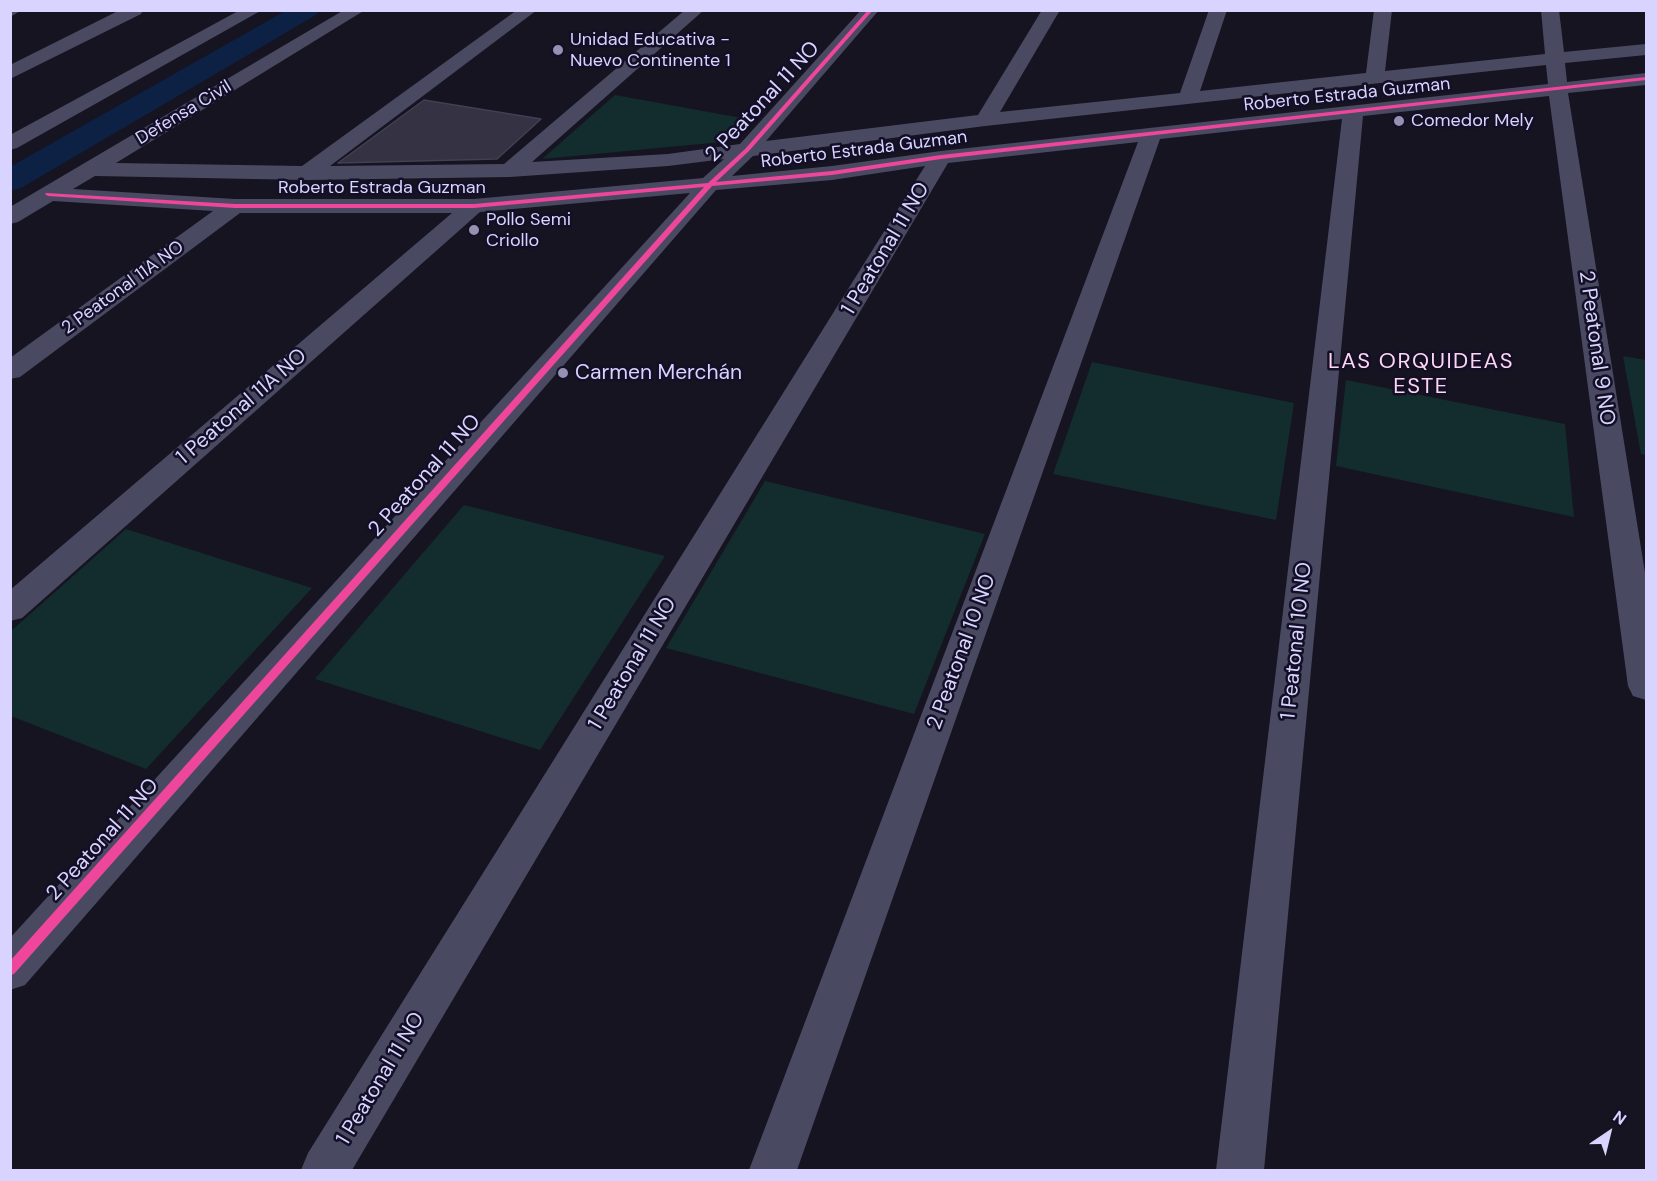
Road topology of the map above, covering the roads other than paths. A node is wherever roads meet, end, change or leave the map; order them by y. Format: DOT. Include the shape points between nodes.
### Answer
graph roads {
  1 [pos="135,10"];
  2 [pos="219,10"];
  3 [pos="357,10"];
  4 [pos="529,10"];
  5 [pos="696,10"];
  6 [pos="871,10"];
  7 [pos="1051,10"];
  8 [pos="1218,10"];
  9 [pos="1383,10"];
  10 [pos="1550,10"];
  11 [pos="249,13"];
  12 [pos="1647,49"];
  13 [pos="1611,54"];
  14 [pos="1556,60"];
  15 [pos="1478,67"];
  16 [pos="10,72"];
  17 [pos="1376,77"];
  18 [pos="1647,79"];
  19 [pos="1558,90"];
  20 [pos="1510,95"];
  21 [pos="1188,98"];
  22 [pos="1353,111"];
  23 [pos="986,120"];
  24 [pos="1150,134"];
  25 [pos="807,141"];
  26 [pos="10,144"];
  27 [pos="747,150"];
  28 [pos="941,157"];
  29 [pos="668,160"];
  30 [pos="88,170"];
  31 [pos="510,170"];
  32 [pos="307,173"];
  33 [pos="832,173"];
  34 [pos="710,184"];
  35 [pos="674,188"];
  36 [pos="48,194"];
  37 [pos="235,206"];
  38 [pos="474,206"];
  39 [pos="10,217"];
  40 [pos="10,370"];
  41 [pos="10,609"];
  42 [pos="1647,686"];
  43 [pos="10,970"];
  44 [pos="325,1170"];
  45 [pos="773,1170"];
  46 [pos="1240,1170"];
  1 -- 16 [label="street"];
  2 -- 11 [label="street"];
  3 -- 30 [label="street, Defensa Civil"];
  4 -- 32 [label="street"];
  5 -- 31 [label="street"];
  6 -- 27 [label="street, 2 Peatonal 11 NO"];
  7 -- 23 [label="street"];
  8 -- 21 [label="street"];
  9 -- 17 [label="street"];
  10 -- 14 [label="street, 2 Peatonal 9 NO"];
  11 -- 26 [label="street"];
  12 -- 13 [label="street, Roberto Estrada Guzman"];
  13 -- 14 [label="street, Roberto Estrada Guzman"];
  13 -- 18 [label="street" via="1596,59 1598,64 1608,71"];
  14 -- 15 [label="street, Roberto Estrada Guzman"];
  14 -- 19 [label="street, 2 Peatonal 9 NO"];
  15 -- 17 [label="street, Roberto Estrada Guzman"];
  15 -- 20 [label="street" via="1504,71 1524,81 1524,88"];
  17 -- 21 [label="street, Roberto Estrada Guzman"];
  18 -- 19 [label="street, Roberto Estrada Guzman"];
  19 -- 20 [label="street, Roberto Estrada Guzman"];
  19 -- 42 [label="street, 2 Peatonal 9 NO"];
  20 -- 22 [label="street, Roberto Estrada Guzman"];
  21 -- 23 [label="street, Roberto Estrada Guzman"];
  22 -- 24 [label="street, Roberto Estrada Guzman"];
  22 -- 46 [label="street, 1 Peatonal 10 NO"];
  23 -- 25 [label="street, Roberto Estrada Guzman"];
  24 -- 28 [label="street, Roberto Estrada Guzman"];
  24 -- 45 [label="street, 2 Peatonal 10 NO"];
  25 -- 27 [label="street, Roberto Estrada Guzman"];
  25 -- 33 [label="street" via="794,152 793,165"];
  27 -- 29 [label="street, Roberto Estrada Guzman"];
  27 -- 34 [label="street, 2 Peatonal 11 NO"];
  28 -- 33 [label="street, Roberto Estrada Guzman"];
  28 -- 44 [label="street, 1 Peatonal 11 NO"];
  29 -- 31 [label="street, Roberto Estrada Guzman"];
  29 -- 35 [label="street" via="686,164 693,172 689,180"];
  30 -- 32 [label="street, Roberto Estrada Guzman"];
  30 -- 36 [label="street, Defensa Civil"];
  31 -- 32 [label="street, Roberto Estrada Guzman"];
  33 -- 34 [label="street, Roberto Estrada Guzman"];
  34 -- 35 [label="street, Roberto Estrada Guzman"];
  34 -- 43 [label="street, 2 Peatonal 11 NO"];
  35 -- 38 [label="street, Roberto Estrada Guzman"];
  36 -- 37 [label="street, Roberto Estrada Guzman"];
  36 -- 39 [label="street, Defensa Civil"];
  37 -- 38 [label="street, Roberto Estrada Guzman"];
  37 -- 40 [label="street, 2 Peatonal 11A NO"];
  38 -- 41 [label="street, 1 Peatonal 11A NO"];
}
